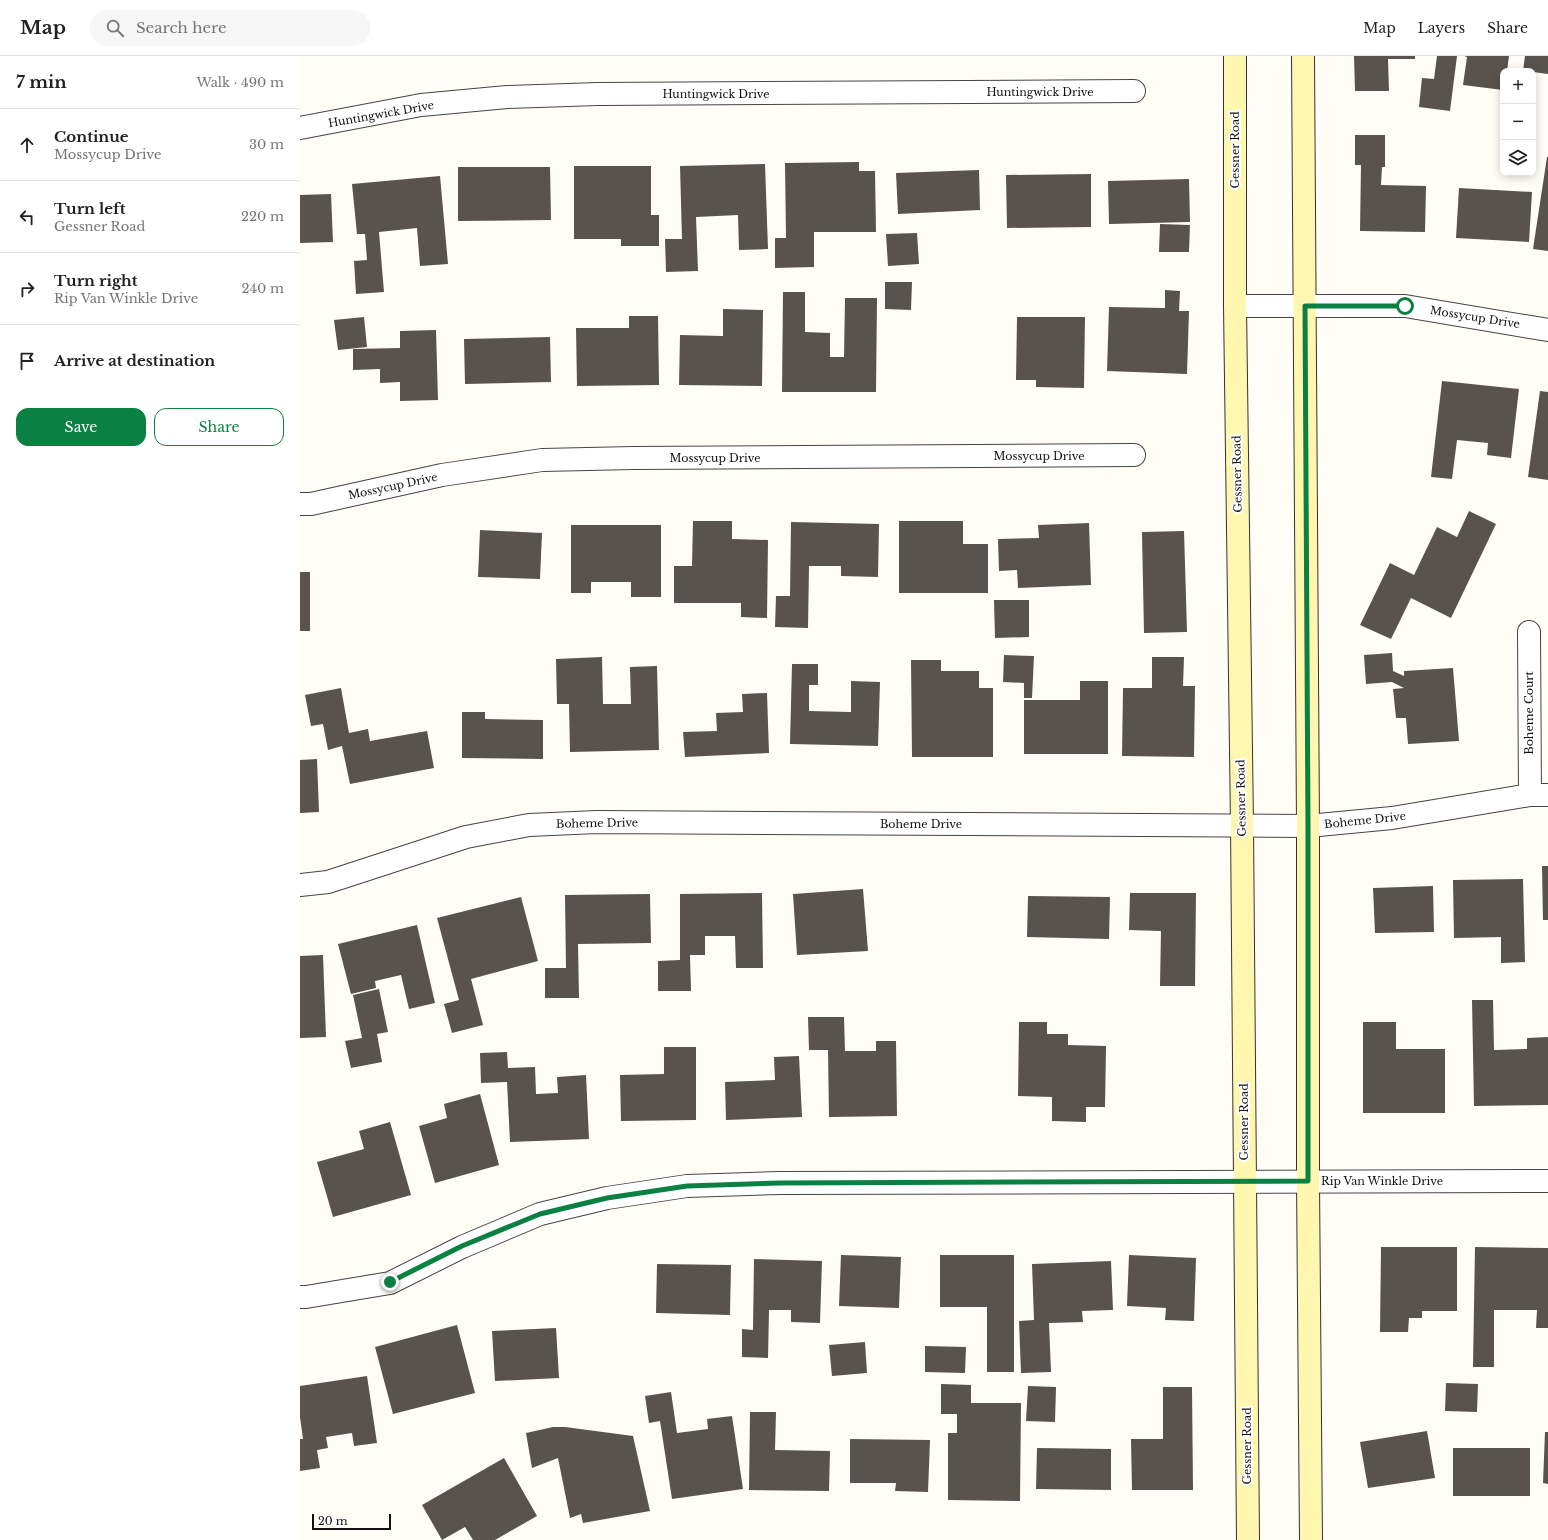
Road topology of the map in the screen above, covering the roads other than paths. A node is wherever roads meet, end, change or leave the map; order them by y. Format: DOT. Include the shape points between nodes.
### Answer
graph roads {
  1 [pos="1235,56"];
  2 [pos="1303,56"];
  3 [pos="1134,91"];
  4 [pos="300,128"];
  5 [pos="1235,306"];
  6 [pos="1305,306"];
  7 [pos="1548,330"];
  8 [pos="1134,455"];
  9 [pos="300,504"];
  10 [pos="1529,632"];
  11 [pos="1539,795"];
  12 [pos="1242,825"];
  13 [pos="1308,826"];
  14 [pos="300,885"];
  15 [pos="1308,1181"];
  16 [pos="1548,1181"];
  17 [pos="1245,1182"];
  18 [pos="300,1297"];
  19 [pos="1248,1540"];
  20 [pos="1310,1540"];
  1 -- 5 [label="main road, Gessner Road"];
  2 -- 6 [label="main road"];
  3 -- 4 [label="street, Huntingwick Drive" via="598,94 507,97 421,105"];
  5 -- 6 [label="street, Mossycup Drive"];
  5 -- 12 [label="main road, Gessner Road"];
  6 -- 7 [label="street, Mossycup Drive" via="1405,306"];
  6 -- 13 [label="main road"];
  8 -- 9 [label="street, Mossycup Drive" via="542,460 442,475 311,504"];
  10 -- 11 [label="street, Boheme Court"];
  11 -- 13 [label="street, Boheme Drive" via="1392,818"];
  12 -- 13 [label="street, Boheme Drive"];
  12 -- 14 [label="street, Boheme Drive" via="597,822 529,825 466,837 328,882"];
  12 -- 17 [label="main road, Gessner Road"];
  13 -- 15 [label="main road"];
  15 -- 16 [label="street, Rip Van Winkle Drive"];
  15 -- 17 [label="street, Rip Van Winkle Drive"];
  15 -- 20 [label="main road"];
  17 -- 18 [label="street, Rip Van Winkle Drive" via="780,1183 687,1186 607,1198 540,1214 462,1246 390,1282"];
  17 -- 19 [label="main road, Gessner Road"];
}
